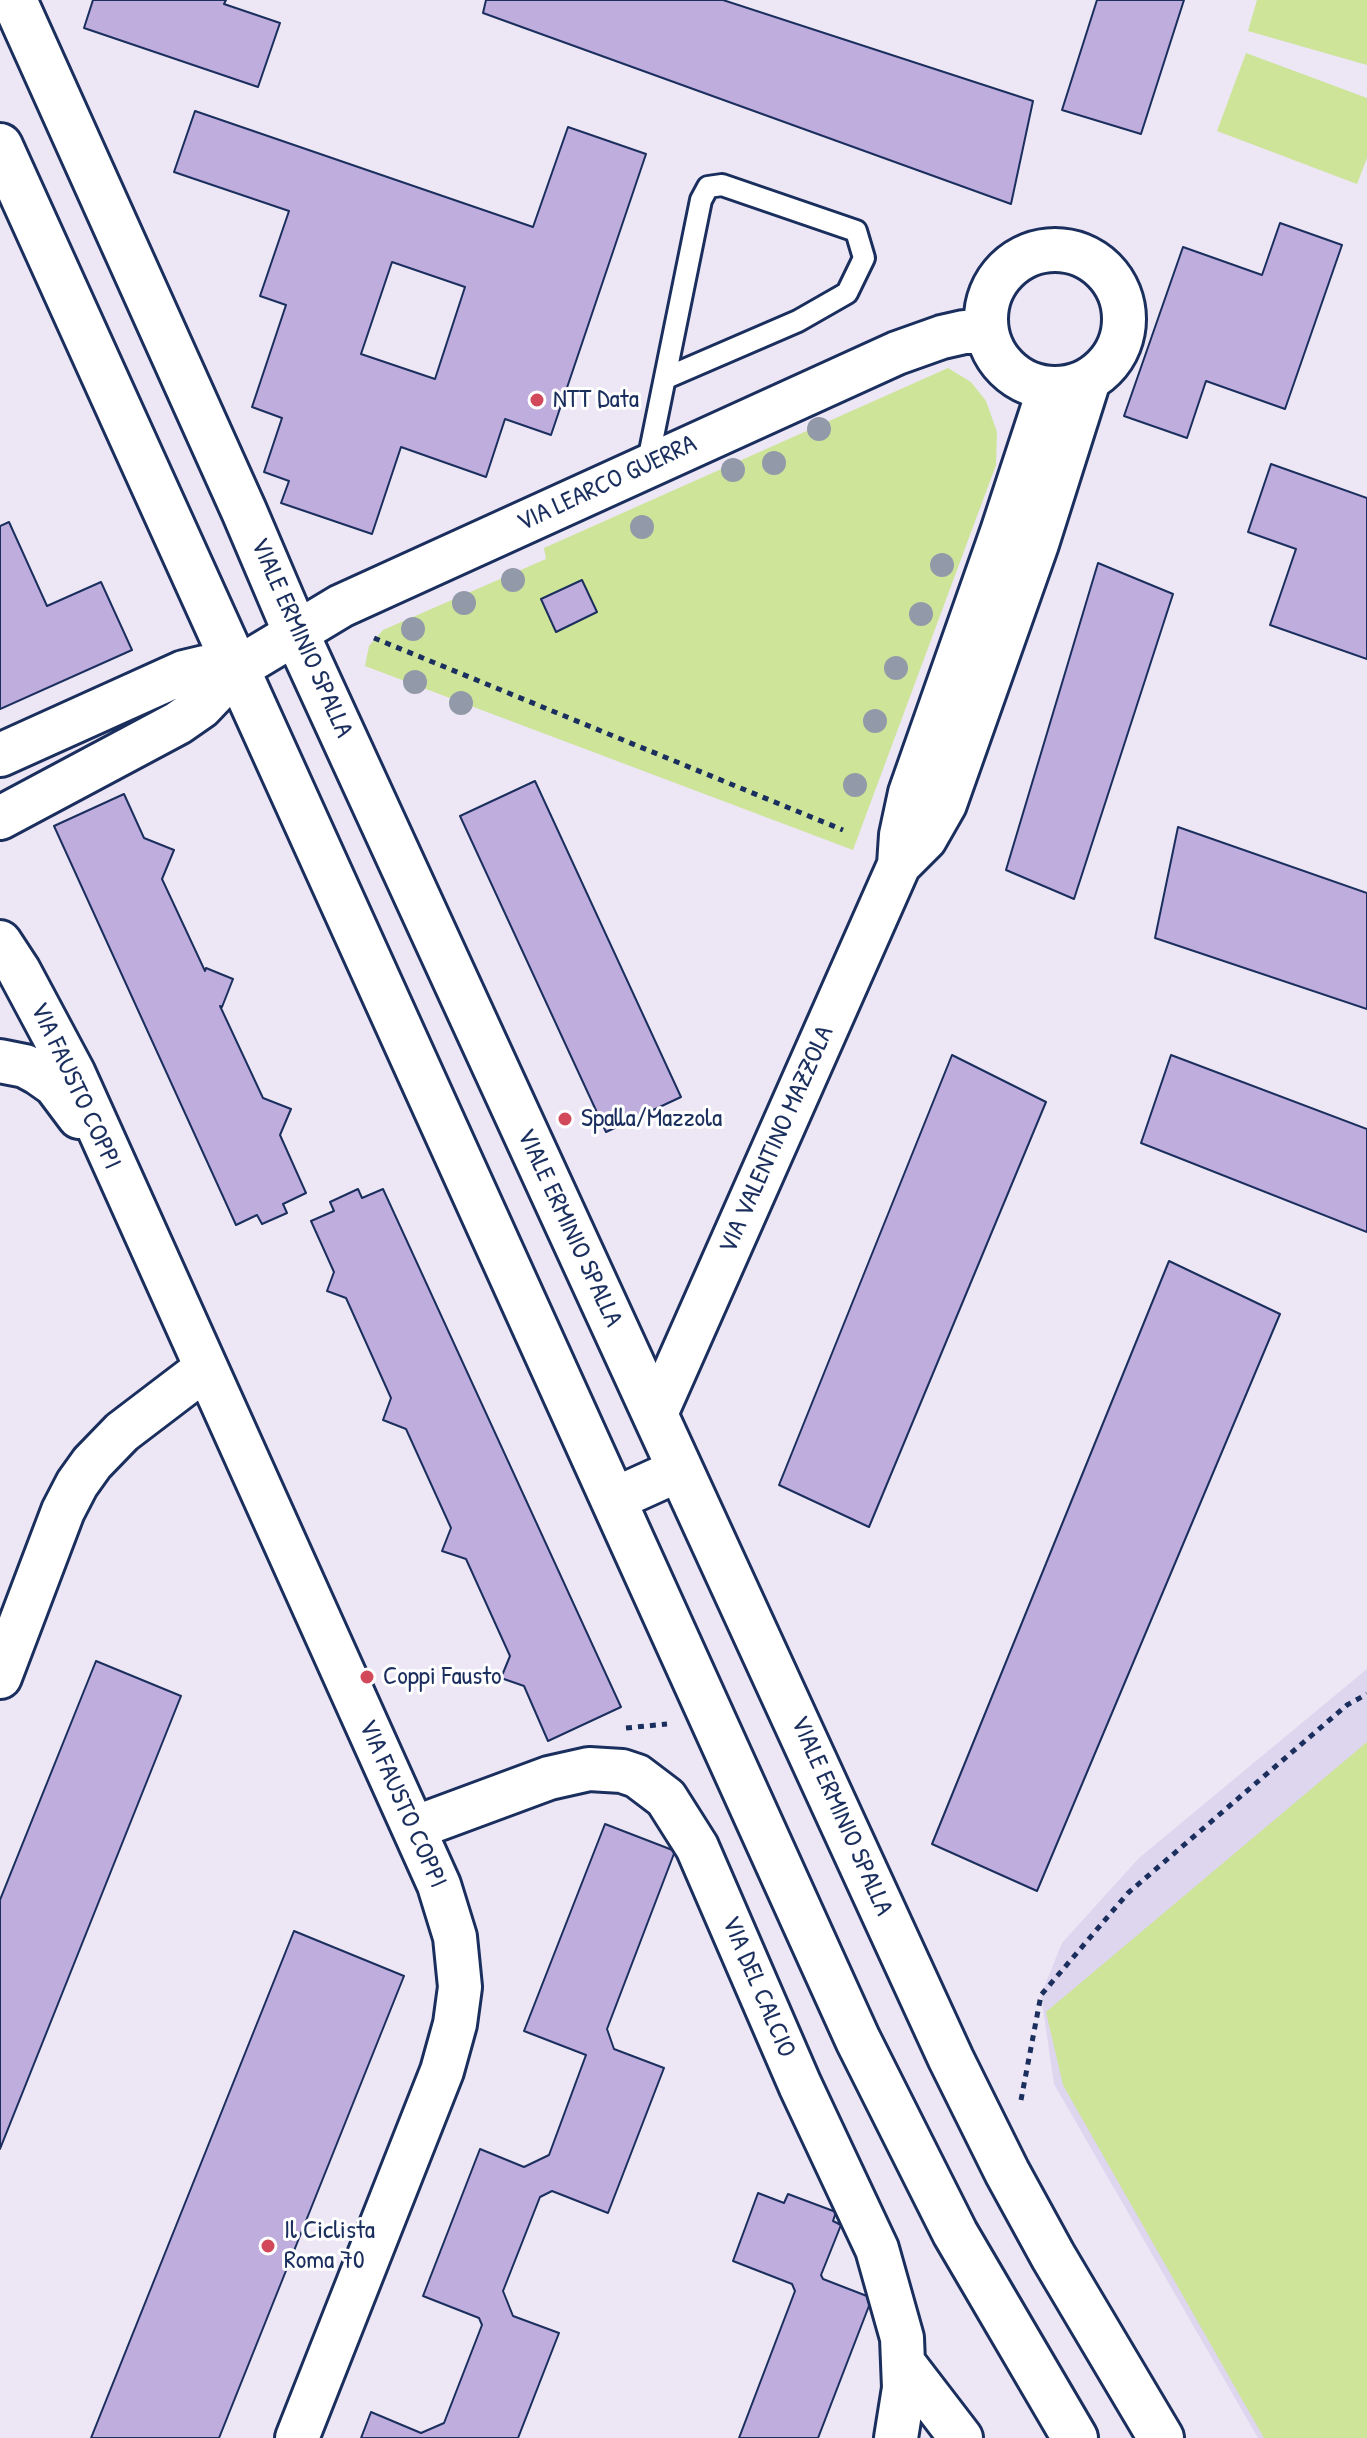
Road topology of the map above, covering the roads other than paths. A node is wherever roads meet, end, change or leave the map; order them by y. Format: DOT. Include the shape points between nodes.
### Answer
graph roads {
  1 [pos="14,0"];
  2 [pos="0,146"];
  3 [pos="987,332"];
  4 [pos="666,378"];
  5 [pos="1069,384"];
  6 [pos="647,466"];
  7 [pos="296,633"];
  8 [pos="238,668"];
  9 [pos="0,755"];
  10 [pos="0,818"];
  11 [pos="0,942"];
  12 [pos="0,1061"];
  13 [pos="124,1189"];
  14 [pos="206,1368"];
  15 [pos="655,1416"];
  16 [pos="679,1470"];
  17 [pos="615,1499"];
  18 [pos="0,1677"];
  19 [pos="414,1828"];
  20 [pos="905,2365"];
  21 [pos="297,2438"];
  22 [pos="896,2438"];
  23 [pos="961,2438"];
  24 [pos="1075,2438"];
  25 [pos="1161,2438"];
  1 -- 7 [label="main road, VIALE ERMINIO SPALLA"];
  2 -- 8 [label="main road"];
  3 -- 5 [label="street" via="997,358 1011,374 1029,384"];
  3 -- 5 [label="street" via="989,296 1017,261 1060,250 1100,267 1123,305 1124,327 1105,367"];
  3 -- 6 [label="street, VIA LEARCO GUERRA" via="964,332 921,344"];
  4 -- 4 [label="lane" via="701,200 708,187 722,185 856,231 864,258 847,293 798,321"];
  4 -- 6 [label="lane"];
  5 -- 15 [label="street, VIA VALENTINO MAZZOLA" via="1026,519 910,793 899,865"];
  6 -- 7 [label="street, VIA LEARCO GUERRA" via="341,606"];
  7 -- 8 [label="street, VIA LEARCO GUERRA"];
  7 -- 15 [label="main road, VIALE ERMINIO SPALLA"];
  8 -- 9 [label="street" via="184,672"];
  8 -- 10 [label="street, VIA LEARCO GUERRA" via="195,712"];
  8 -- 17 [label="main road"];
  11 -- 13 [label="street, VIA FAUSTO COPPI" via="54,1033"];
  12 -- 13 [label="street, VIA FAUSTO COPPI" via="25,1066 55,1085"];
  13 -- 14 [label="street, VIA FAUSTO COPPI"];
  14 -- 18 [label="street" via="105,1447 77,1484"];
  14 -- 19 [label="street, VIA FAUSTO COPPI"];
  15 -- 16 [label="main road, VIALE ERMINIO SPALLA"];
  16 -- 17 [label="street"];
  16 -- 25 [label="main road, VIALE ERMINIO SPALLA" via="1007,2172"];
  17 -- 24 [label="main road" via="864,2052 955,2233"];
  19 -- 20 [label="street, VIA DEL CALCIO" via="549,1778 589,1769 637,1776 666,1798 697,1847 877,2249 900,2327"];
  19 -- 21 [label="street, VIA FAUSTO COPPI" via="455,1937 460,1977 455,2024 442,2071"];
  20 -- 22 [label="street, VIA DEL CALCIO"];
  20 -- 23 [label="street"];
}
